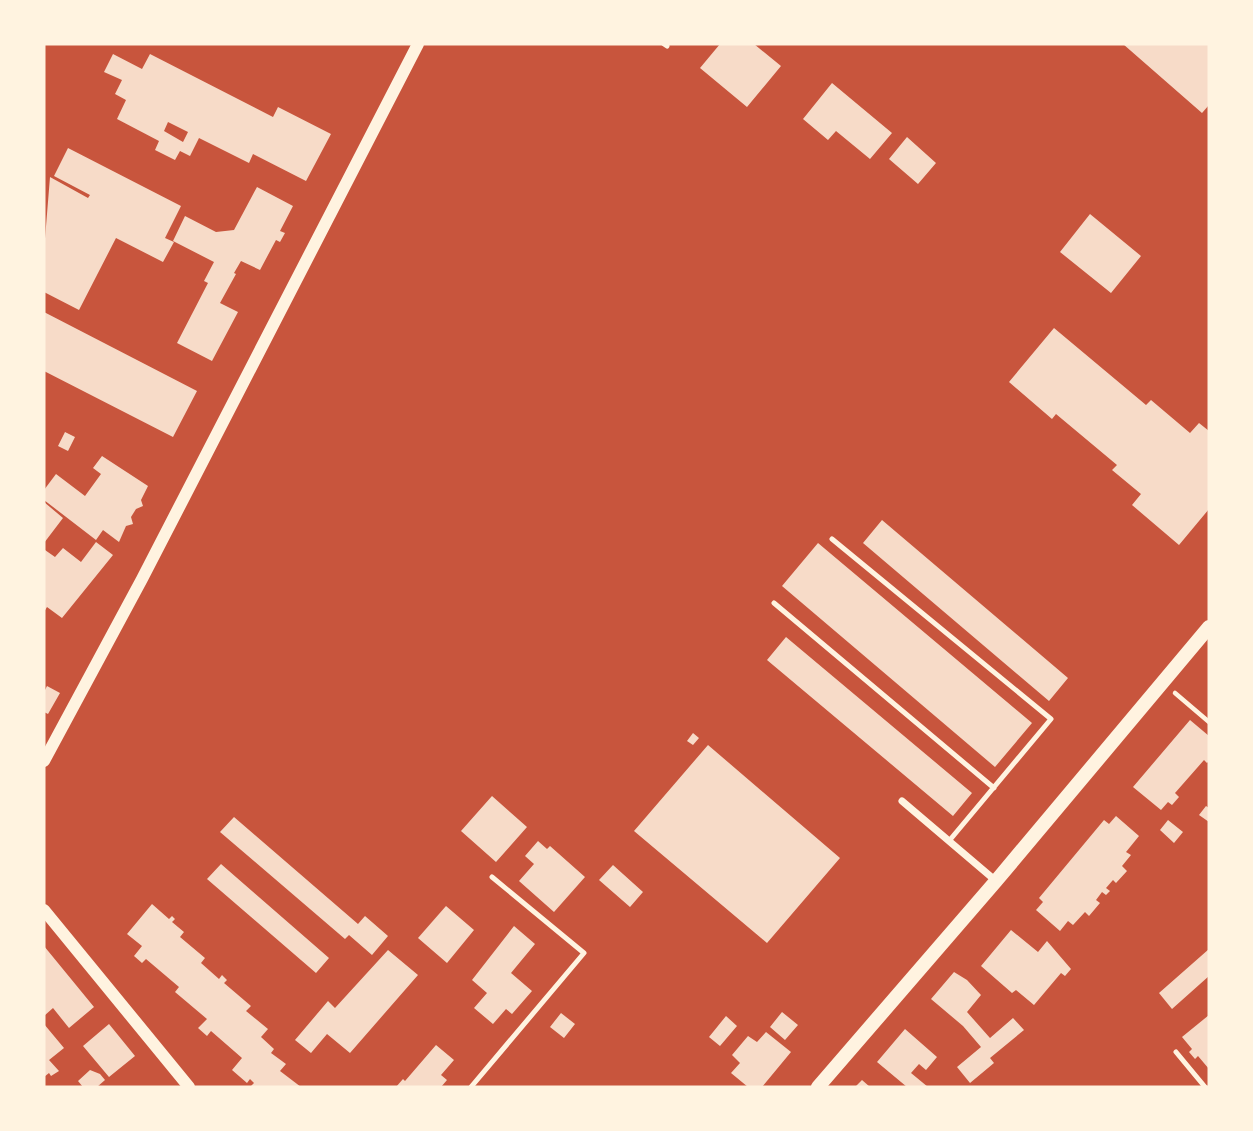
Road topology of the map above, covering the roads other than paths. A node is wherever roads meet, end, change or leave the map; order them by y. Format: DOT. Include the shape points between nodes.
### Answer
graph roads {
  1 [pos="418,44"];
  2 [pos="832,539"];
  3 [pos="774,603"];
  4 [pos="1209,627"];
  5 [pos="44,761"];
  6 [pos="994,788"];
  7 [pos="902,801"];
  8 [pos="949,841"];
  9 [pos="492,877"];
  10 [pos="996,881"];
  11 [pos="44,911"];
  12 [pos="1176,1052"];
  13 [pos="190,1087"];
  14 [pos="471,1087"];
  15 [pos="818,1087"];
  16 [pos="1205,1087"];
  1 -- 5 [label="street"];
  2 -- 6 [label="lane" via="1051,719"];
  3 -- 6 [label="lane"];
  4 -- 10 [label="main road"];
  6 -- 8 [label="lane"];
  7 -- 8 [label="street"];
  8 -- 10 [label="street"];
  9 -- 14 [label="lane" via="584,953"];
  10 -- 15 [label="main road"];
  11 -- 13 [label="street"];
  12 -- 16 [label="lane"];
}
